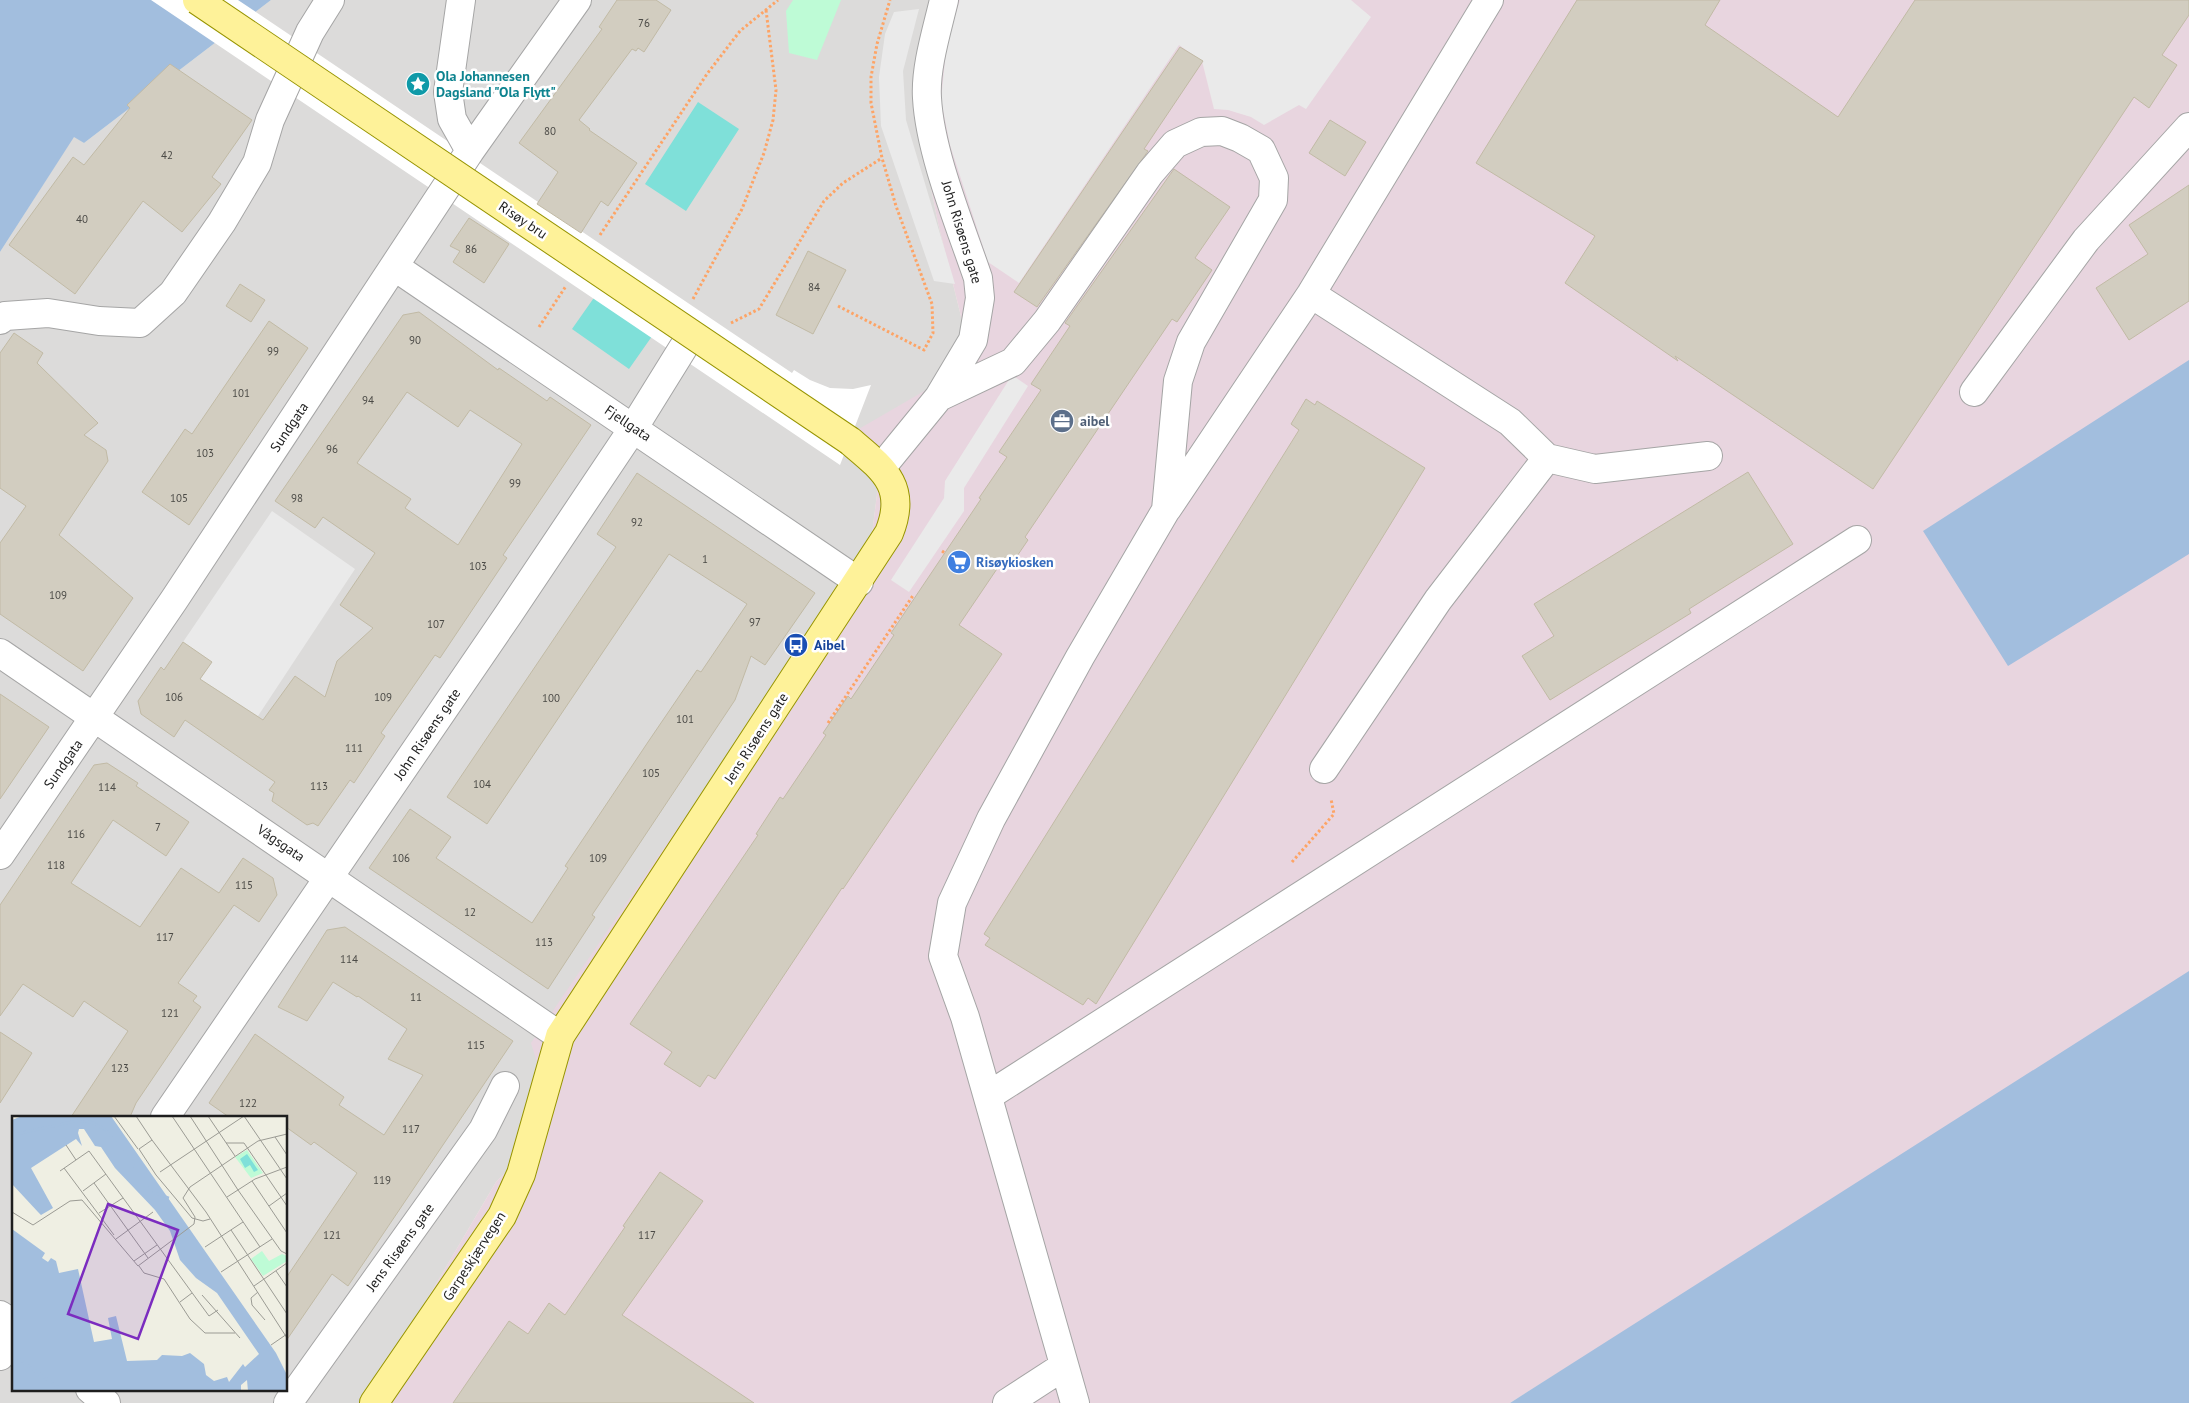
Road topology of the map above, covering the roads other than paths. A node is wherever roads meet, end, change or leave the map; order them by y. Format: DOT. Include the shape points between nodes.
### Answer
graph roads {
  1 [pos="197,0"];
  2 [pos="330,0"];
  3 [pos="461,0"];
  4 [pos="577,0"];
  5 [pos="944,0"];
  6 [pos="1489,0"];
  7 [pos="2189,127"];
  8 [pos="470,150"];
  9 [pos="395,267"];
  10 [pos="1311,294"];
  11 [pos="0,320"];
  12 [pos="683,348"];
  13 [pos="1974,392"];
  14 [pos="939,397"];
  15 [pos="634,427"];
  16 [pos="850,441"];
  17 [pos="1708,456"];
  18 [pos="1547,458"];
  19 [pos="881,468"];
  20 [pos="1166,510"];
  21 [pos="1857,540"];
  22 [pos="859,582"];
  23 [pos="0,653"];
  24 [pos="96,717"];
  25 [pos="1324,769"];
  26 [pos="0,855"];
  27 [pos="331,877"];
  28 [pos="560,1036"];
  29 [pos="505,1086"];
  30 [pos="988,1096"];
  31 [pos="166,1116"];
  32 [pos="0,1315"];
  33 [pos="12,1323"];
  34 [pos="12,1338"];
  35 [pos="0,1356"];
  36 [pos="1064,1366"];
  37 [pos="91,1390"];
  38 [pos="106,1403"];
  39 [pos="288,1403"];
  40 [pos="374,1403"];
  41 [pos="1007,1403"];
  42 [pos="1075,1403"];
  1 -- 16 [label="main road, Risøy bru, bridge"];
  2 -- 11 [label="street" via="310,32 270,120 257,163 222,222 173,293 140,323 48,313 5,316"];
  3 -- 8 [label="street" via="448,92 452,119"];
  4 -- 8 [label="street, Sundgata"];
  5 -- 14 [label="street, John Risøens gate" via="933,45 927,97 934,144 978,278 980,298 973,340"];
  6 -- 10 [label="street"];
  7 -- 13 [label="street" via="2086,240"];
  8 -- 9 [label="street, Sundgata"];
  9 -- 15 [label="street, Fjellgata"];
  9 -- 24 [label="street, Sundgata"];
  10 -- 18 [label="street" via="1510,422"];
  10 -- 20 [label="street"];
  12 -- 15 [label="street, John Risøens gate"];
  14 -- 19 [label="street, John Risøens gate"];
  14 -- 20 [label="street" via="1013,362 1047,321 1150,173 1175,144 1201,132 1222,131 1240,138 1261,150 1274,178 1273,200 1191,342 1178,381"];
  15 -- 22 [label="street, Fjellgata"];
  15 -- 27 [label="street, John Risøens gate"];
  16 -- 19 [label="main road, Jens Risøens gate"];
  17 -- 18 [label="street" via="1595,469"];
  18 -- 25 [label="street" via="1438,600"];
  19 -- 22 [label="main road, Jens Risøens gate" via="892,482 896,510 890,533"];
  20 -- 30 [label="street" via="1000,802 952,903 943,956 965,1016"];
  21 -- 30 [label="street"];
  22 -- 28 [label="main road, Jens Risøens gate"];
  23 -- 24 [label="street, Vågsgata"];
  24 -- 26 [label="street, Sundgata"];
  24 -- 27 [label="street, Vågsgata"];
  27 -- 28 [label="street, Vågsgata"];
  27 -- 31 [label="street, John Risøens gate"];
  28 -- 40 [label="main road, Garpeskjærvegen" via="521,1174 502,1216"];
  29 -- 39 [label="street, Jens Risøens gate" via="483,1130"];
  30 -- 36 [label="street"];
  32 -- 33 [label="street"];
  34 -- 35 [label="street"];
  36 -- 41 [label="street"];
  36 -- 42 [label="street"];
  37 -- 38 [label="street"];
}
